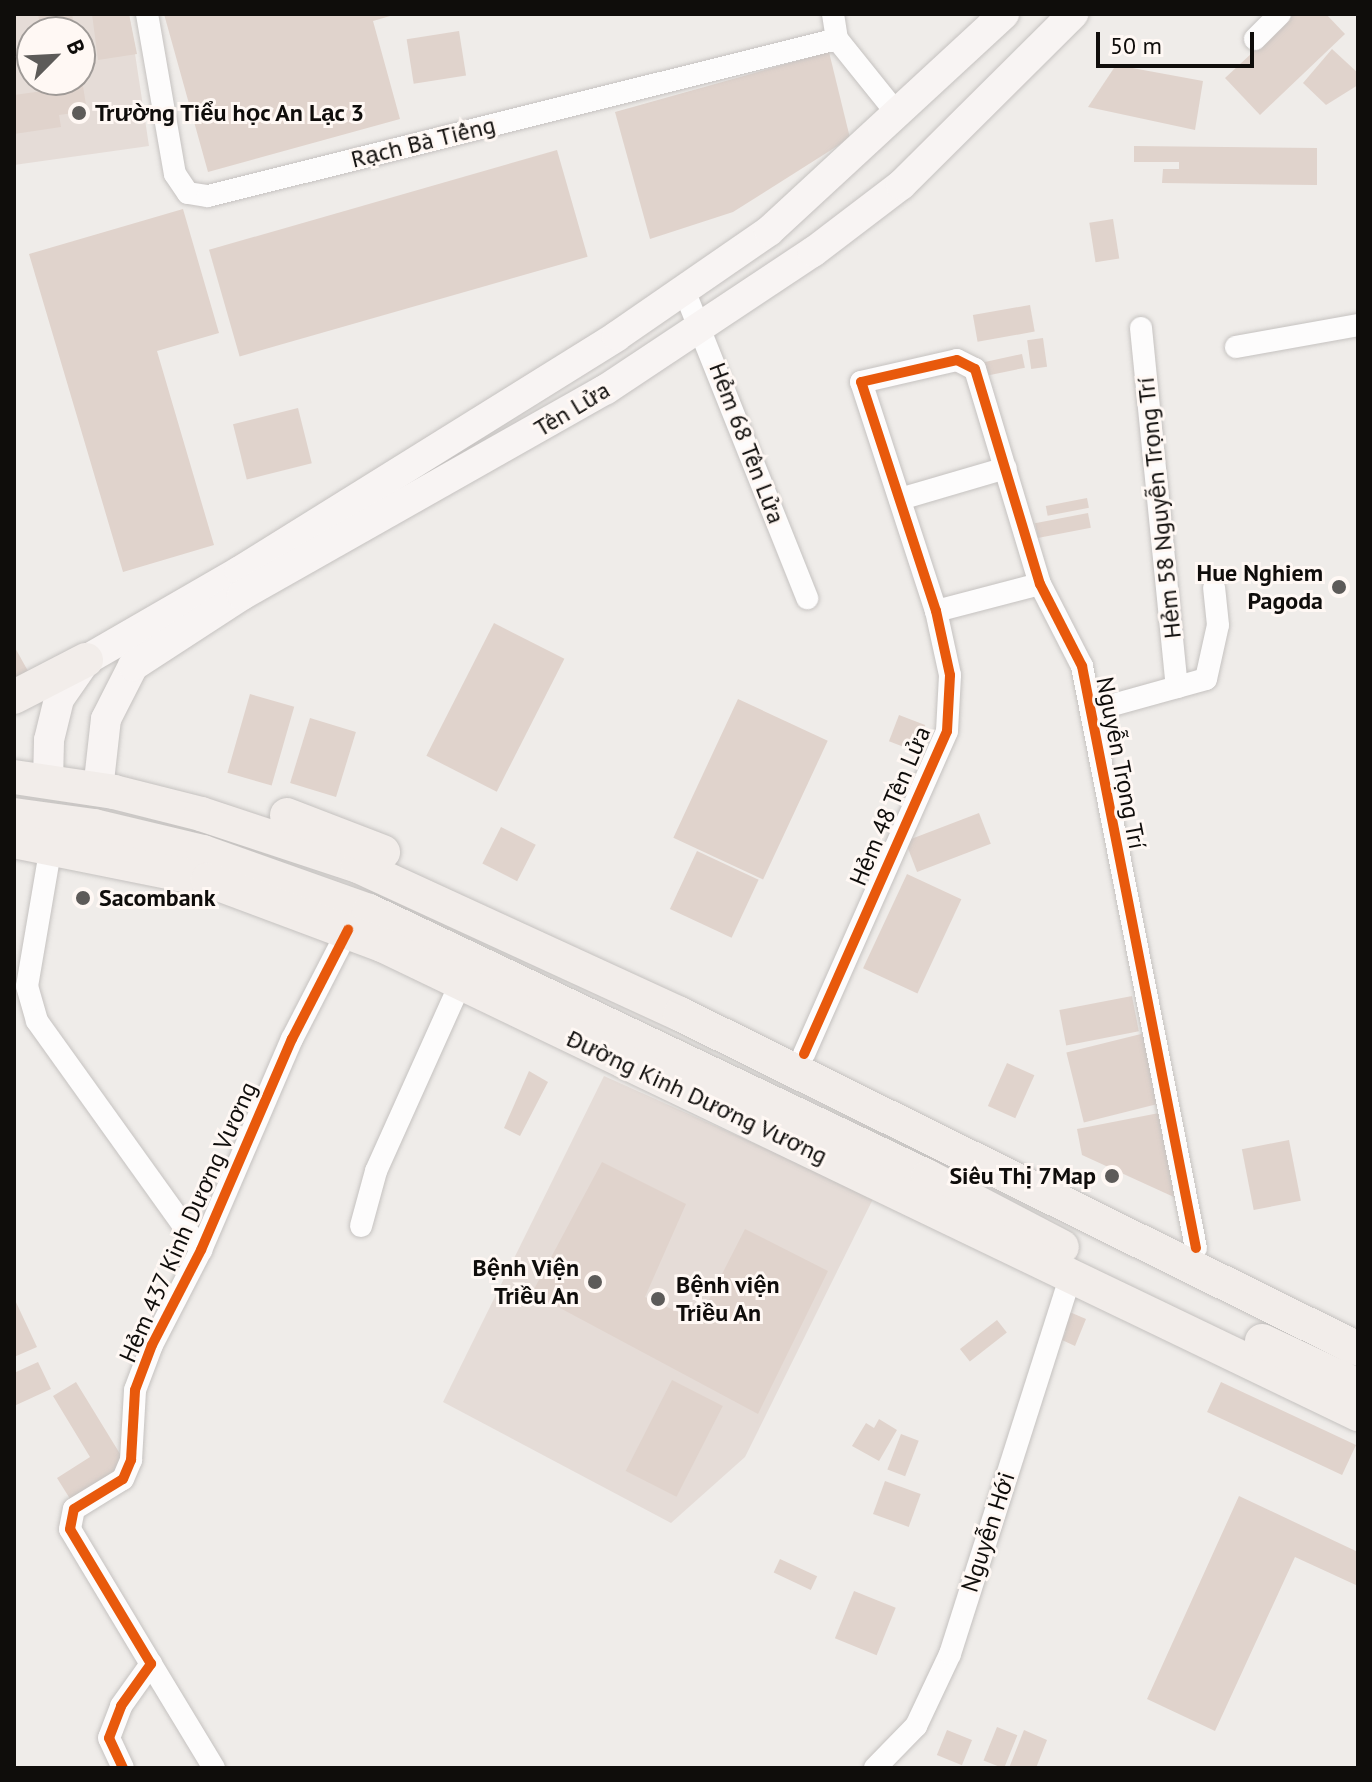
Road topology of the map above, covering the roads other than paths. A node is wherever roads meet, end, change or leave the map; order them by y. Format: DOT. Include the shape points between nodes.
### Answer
graph roads {
  1 [pos="147,14"];
  2 [pos="833,14"];
  3 [pos="1004,14"];
  4 [pos="1073,14"];
  5 [pos="1280,14"];
  6 [pos="837,39"];
  7 [pos="1255,39"];
  8 [pos="898,115"];
  9 [pos="684,290"];
  10 [pos="1358,325"];
  11 [pos="701,327"];
  12 [pos="1141,328"];
  13 [pos="1236,347"];
  14 [pos="861,382"];
  15 [pos="1006,468"];
  16 [pos="900,499"];
  17 [pos="1040,584"];
  18 [pos="1214,588"];
  19 [pos="807,598"];
  20 [pos="936,611"];
  21 [pos="86,660"];
  22 [pos="1177,687"];
  23 [pos="14,697"];
  24 [pos="1091,711"];
  25 [pos="14,777"];
  26 [pos="48,782"];
  27 [pos="98,790"];
  28 [pos="14,815"];
  29 [pos="51,832"];
  30 [pos="92,839"];
  31 [pos="14,841"];
  32 [pos="348,930"];
  33 [pos="461,982"];
  34 [pos="684,1007"];
  35 [pos="656,1063"];
  36 [pos="800,1064"];
  37 [pos="361,1226"];
  38 [pos="201,1250"];
  39 [pos="1198,1261"];
  40 [pos="1070,1277"];
  41 [pos="1358,1324"];
  42 [pos="1226,1336"];
  43 [pos="1358,1349"];
  44 [pos="1358,1386"];
  45 [pos="1358,1414"];
  46 [pos="151,1664"];
  47 [pos="123,1768"];
  48 [pos="214,1768"];
  49 [pos="875,1768"];
  1 -- 6 [label="street, Rạch Bà Tiếng" via="175,174 188,193 208,196"];
  2 -- 6 [label="street"];
  3 -- 8 [label="main road, Tên Lửa"];
  4 -- 11 [label="main road, Tên Lửa" via="901,185"];
  5 -- 7 [label="street"];
  6 -- 8 [label="street"];
  8 -- 9 [label="main road, Tên Lửa" via="769,231"];
  9 -- 11 [label="street, Hẻm 68 Tên Lửa"];
  9 -- 21 [label="main road, Tên Lửa" via="240,571"];
  10 -- 13 [label="street"];
  11 -- 19 [label="street, Hẻm 68 Tên Lửa"];
  11 -- 27 [label="main road, Tên Lửa" via="582,404 150,652 133,666 112,699 100,747"];
  12 -- 22 [label="street, Hẻm 58 Nguyễn Trọng Trí"];
  14 -- 15 [label="street, Nguyễn Trọng Trí" via="957,360 975,369"];
  14 -- 16 [label="street, Hẻm 48 Tên Lửa"];
  15 -- 16 [label="street"];
  15 -- 17 [label="street, Nguyễn Trọng Trí"];
  16 -- 20 [label="street, Hẻm 48 Tên Lửa"];
  17 -- 20 [label="street"];
  17 -- 24 [label="street, Nguyễn Trọng Trí" via="1082,666"];
  18 -- 22 [label="street, Hẻm 58 Nguyễn Trọng Trí" via="1214,661 1206,679"];
  20 -- 36 [label="street, Hẻm 48 Tên Lửa" via="950,675 947,731"];
  21 -- 23 [label="main road"];
  21 -- 26 [label="main road, Tên Lửa" via="59,699 49,740"];
  22 -- 24 [label="street, Hẻm 58 Nguyễn Trọng Trí"];
  24 -- 39 [label="street, Nguyễn Trọng Trí"];
  25 -- 26 [label="main road"];
  26 -- 27 [label="main road"];
  26 -- 29 [label="main road"];
  27 -- 30 [label="main road"];
  27 -- 34 [label="main road" via="257,830 358,866"];
  28 -- 29 [label="main road, Đường Kinh Dương Vương"];
  29 -- 30 [label="main road, Đường Kinh Dương Vương"];
  29 -- 31 [label="main road, Đường Kinh Dương Vương"];
  29 -- 38 [label="street" via="27,986 37,1021"];
  30 -- 32 [label="main road, Đường Kinh Dương Vương"];
  30 -- 35 [label="main road, Đường Kinh Dương Vương" via="254,867 344,901"];
  32 -- 33 [label="main road, Đường Kinh Dương Vương"];
  32 -- 38 [label="street, Hẻm 437 Kinh Dương Vương" via="250,1129"];
  33 -- 35 [label="main road, Đường Kinh Dương Vương"];
  33 -- 37 [label="street" via="376,1171"];
  34 -- 35 [label="main road"];
  34 -- 36 [label="main road"];
  35 -- 40 [label="main road, Đường Kinh Dương Vương"];
  35 -- 42 [label="main road, Đường Kinh Dương Vương"];
  36 -- 39 [label="main road"];
  38 -- 46 [label="street, Hẻm 437 Kinh Dương Vương" via="135,1390 131,1460 123,1479 74,1509 70,1529"];
  39 -- 41 [label="main road"];
  39 -- 43 [label="main road"];
  40 -- 42 [label="main road, Đường Kinh Dương Vương"];
  40 -- 49 [label="street, Nguyễn Hới" via="946,1665 916,1726"];
  42 -- 44 [label="main road, Đường Kinh Dương Vương"];
  42 -- 45 [label="main road, Đường Kinh Dương Vương"];
  46 -- 47 [label="street" via="121,1706 109,1738"];
  46 -- 48 [label="street"];
}
